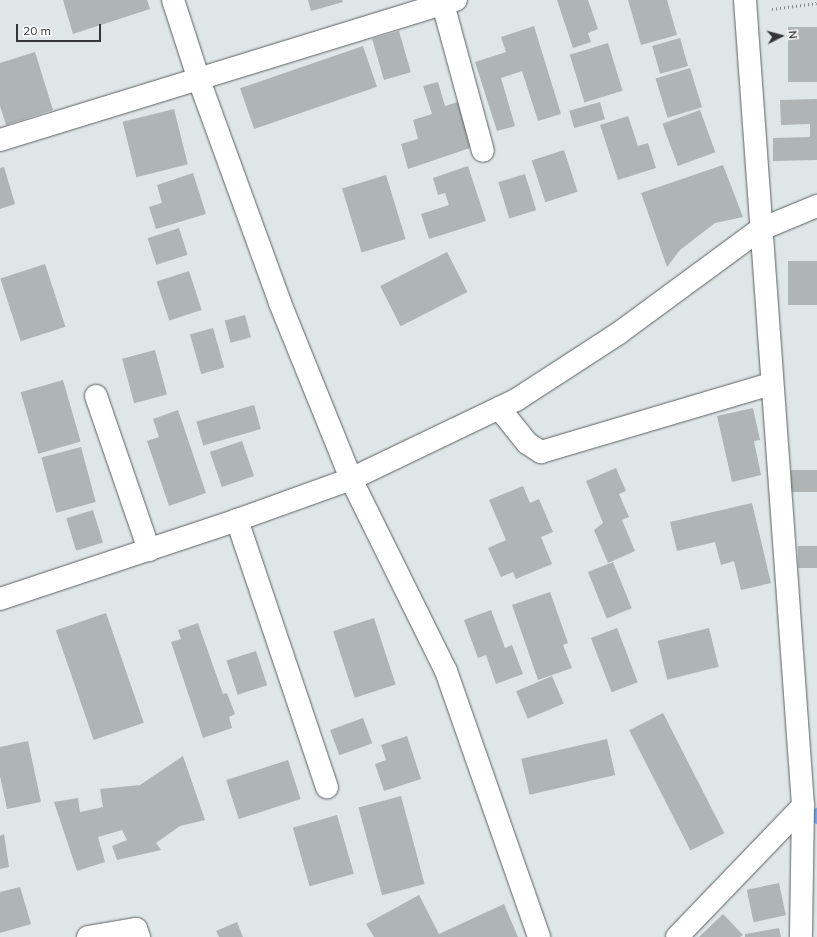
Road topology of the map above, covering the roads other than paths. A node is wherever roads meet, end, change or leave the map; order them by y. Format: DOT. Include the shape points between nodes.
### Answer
graph roads {
  1 [pos="174,0"];
  2 [pos="449,2"];
  3 [pos="745,6"];
  4 [pos="199,80"];
  5 [pos="0,140"];
  6 [pos="483,151"];
  7 [pos="817,206"];
  8 [pos="759,230"];
  9 [pos="771,384"];
  10 [pos="96,396"];
  11 [pos="499,408"];
  12 [pos="351,479"];
  13 [pos="237,520"];
  14 [pos="149,550"];
  15 [pos="0,599"];
  16 [pos="327,787"];
  17 [pos="807,793"];
  18 [pos="88,937"];
  19 [pos="139,937"];
  20 [pos="539,937"];
  21 [pos="677,937"];
  22 [pos="801,937"];
  1 -- 4 [label="street"];
  2 -- 4 [label="street"];
  2 -- 6 [label="street"];
  3 -- 8 [label="street"];
  4 -- 5 [label="street"];
  4 -- 12 [label="street" via="280,302"];
  7 -- 8 [label="street"];
  8 -- 9 [label="street"];
  8 -- 11 [label="street" via="620,333 516,400"];
  9 -- 11 [label="street" via="542,452 527,443"];
  9 -- 17 [label="street"];
  10 -- 14 [label="street"];
  11 -- 12 [label="street"];
  12 -- 13 [label="street"];
  12 -- 20 [label="street" via="446,671"];
  13 -- 14 [label="street"];
  13 -- 16 [label="street"];
  14 -- 15 [label="street"];
  17 -- 21 [label="street"];
  17 -- 22 [label="street"];
  18 -- 19 [label="street" via="136,929"];
}
